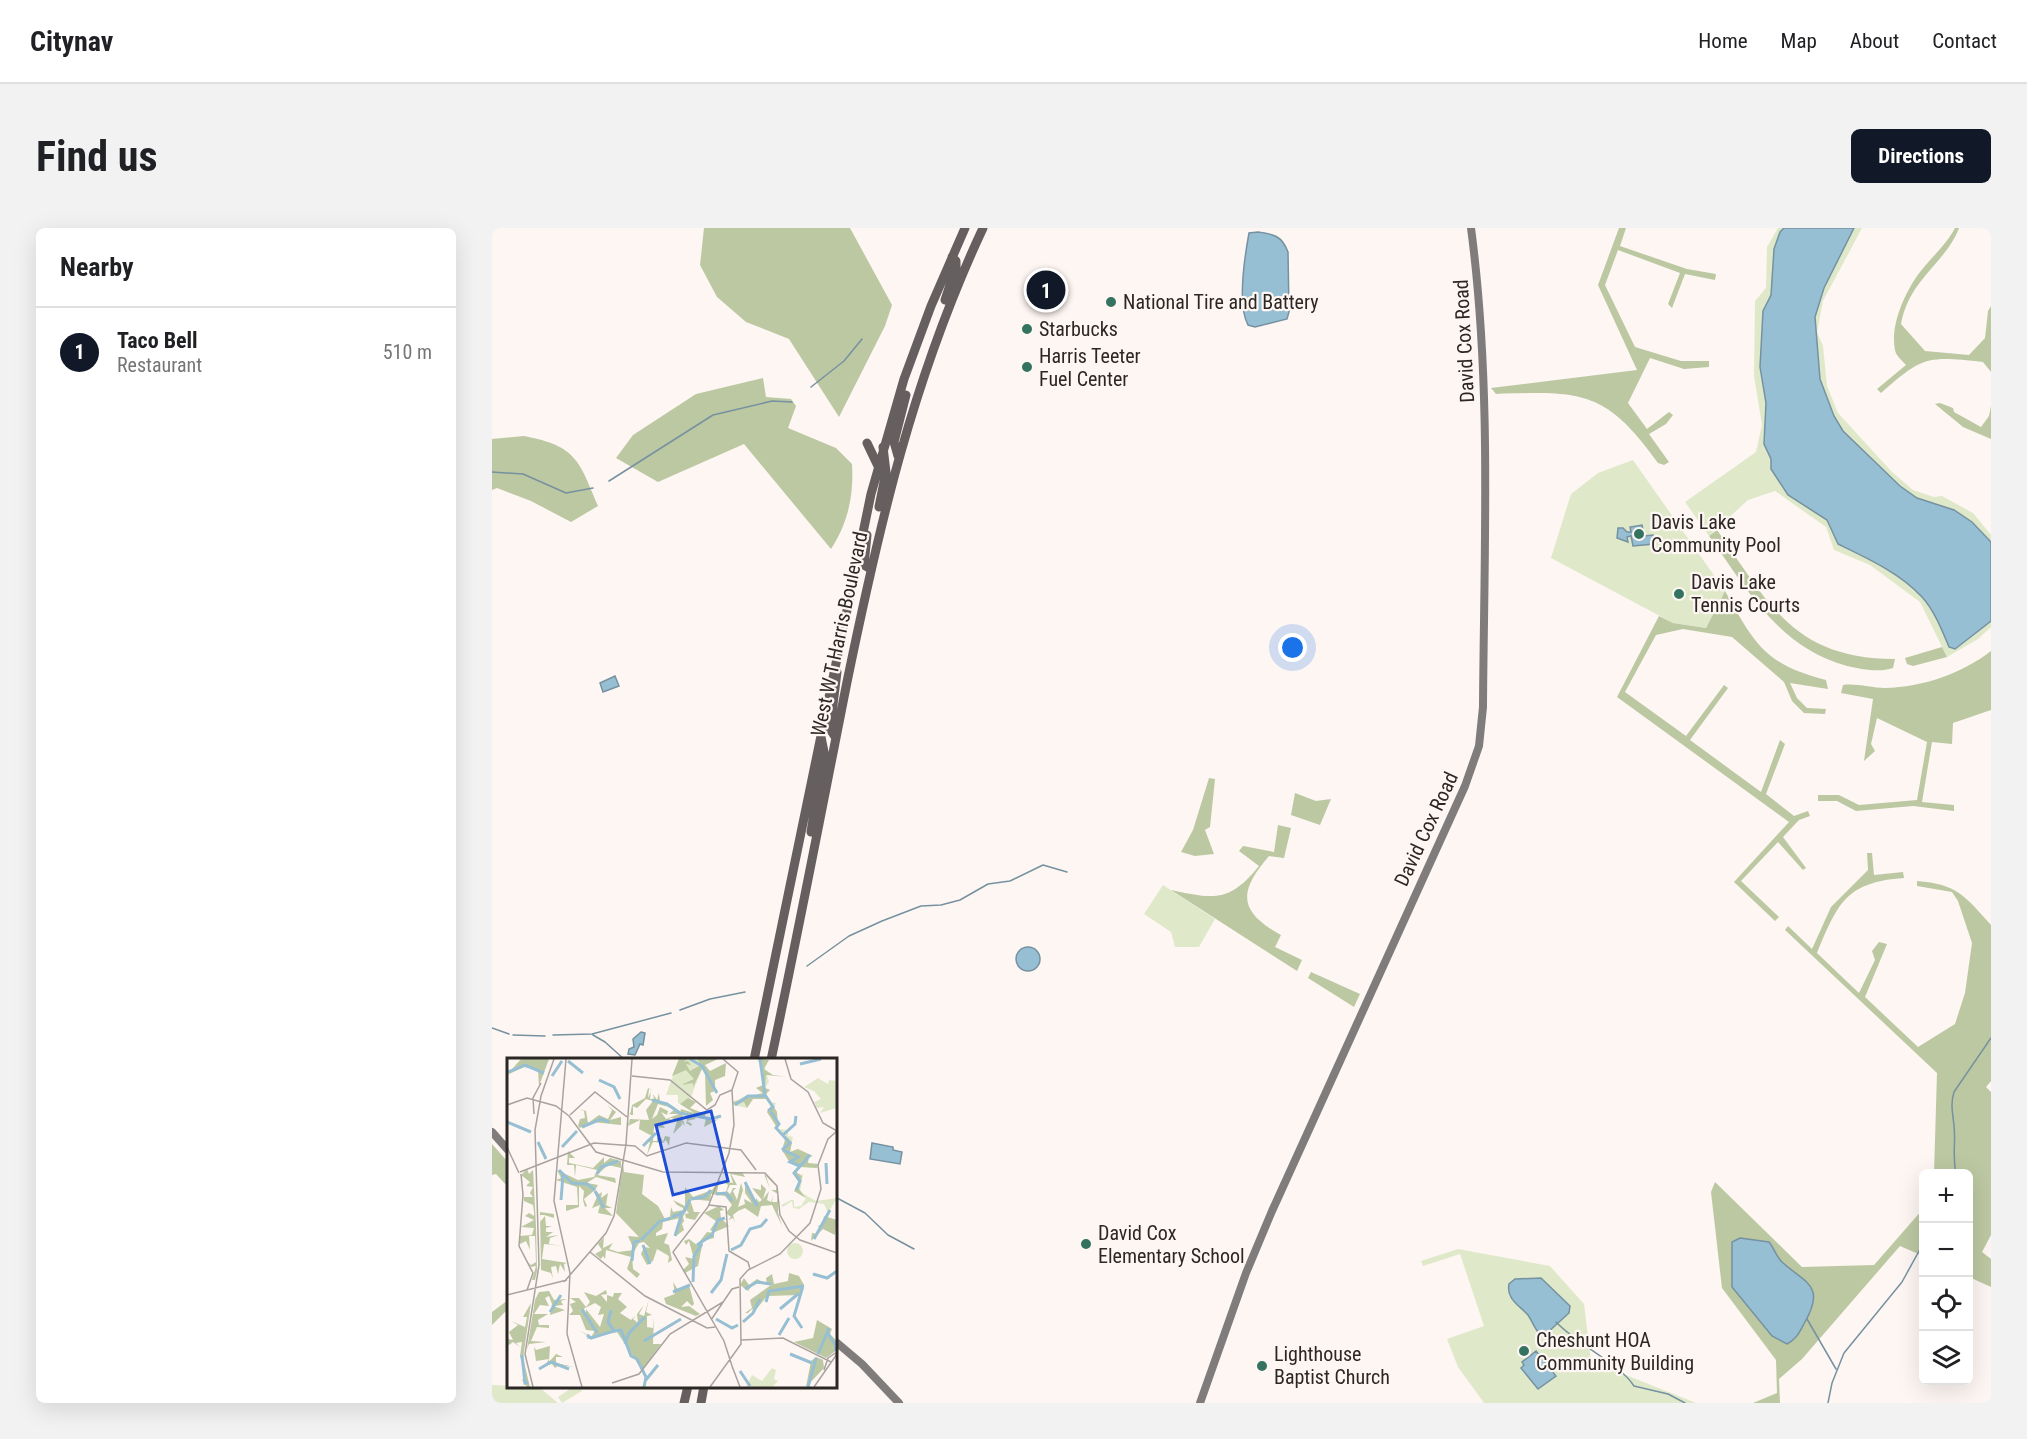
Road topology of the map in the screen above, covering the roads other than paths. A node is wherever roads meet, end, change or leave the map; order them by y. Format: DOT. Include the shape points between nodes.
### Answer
graph roads {
  1 [pos="964,228"];
  2 [pos="983,228"];
  3 [pos="1471,228"];
  4 [pos="952,257"];
  5 [pos="931,306"];
  6 [pos="917,394"];
  7 [pos="867,443"];
  8 [pos="883,447"];
  9 [pos="898,456"];
  10 [pos="878,466"];
  11 [pos="871,494"];
  12 [pos="879,530"];
  13 [pos="871,569"];
  14 [pos="837,655"];
  15 [pos="820,733"];
  16 [pos="836,738"];
  17 [pos="806,888"];
  18 [pos="754,1058"];
  19 [pos="771,1058"];
  20 [pos="492,1132"];
  21 [pos="507,1149"];
  22 [pos="837,1343"];
  23 [pos="688,1388"];
  24 [pos="704,1388"];
  25 [pos="684,1403"];
  26 [pos="701,1403"];
  27 [pos="899,1403"];
  28 [pos="1200,1403"];
  1 -- 4 [label="main road, West W T Harris Boulevard"];
  2 -- 6 [label="main road, West W T Harris Boulevard" via="938,333"];
  3 -- 28 [label="main road, David Cox Road" via="1484,398 1483,707 1479,746 1465,786 1254,1252"];
  4 -- 5 [label="main road, West W T Harris Boulevard"];
  4 -- 6 [label="main road" via="956,267 917,381"];
  5 -- 8 [label="main road, West W T Harris Boulevard"];
  5 -- 9 [label="main road" via="932,318 894,442"];
  6 -- 9 [label="main road, West W T Harris Boulevard"];
  7 -- 10 [label="main road"];
  8 -- 10 [label="main road, West W T Harris Boulevard"];
  8 -- 12 [label="main road" via="887,460"];
  9 -- 12 [label="main road, West W T Harris Boulevard"];
  10 -- 11 [label="main road, West W T Harris Boulevard"];
  11 -- 13 [label="main road" via="864,557 864,565"];
  11 -- 14 [label="main road, West W T Harris Boulevard"];
  12 -- 13 [label="main road, West W T Harris Boulevard"];
  13 -- 16 [label="main road, West W T Harris Boulevard"];
  14 -- 15 [label="main road, West W T Harris Boulevard"];
  14 -- 16 [label="main road" via="830,729"];
  15 -- 17 [label="main road" via="824,752 807,856"];
  15 -- 18 [label="main road, West W T Harris Boulevard"];
  16 -- 17 [label="main road, West W T Harris Boulevard"];
  17 -- 19 [label="main road, West W T Harris Boulevard"];
  20 -- 21 [label="main road"];
  22 -- 27 [label="main road"];
  23 -- 25 [label="main road"];
  24 -- 26 [label="main road"];
}
